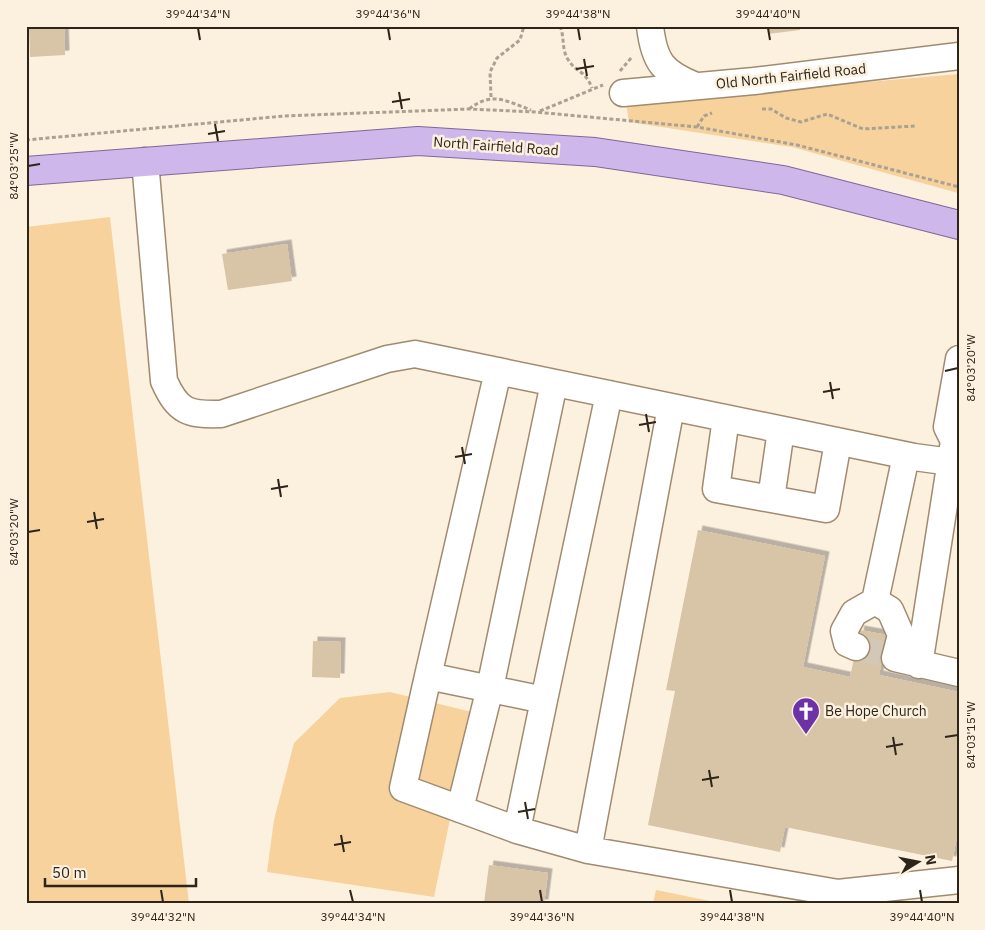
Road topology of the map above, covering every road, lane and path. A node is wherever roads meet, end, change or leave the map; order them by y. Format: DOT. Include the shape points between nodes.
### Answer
graph roads {
  1 [pos="524,26"];
  2 [pos="560,26"];
  3 [pos="650,26"];
  4 [pos="959,56"];
  5 [pos="696,86"];
  6 [pos="592,88"];
  7 [pos="614,89"];
  8 [pos="491,97"];
  9 [pos="469,109"];
  10 [pos="762,109"];
  11 [pos="712,113"];
  12 [pos="915,126"];
  13 [pos="697,128"];
  14 [pos="145,161"];
  15 [pos="26,171"];
  16 [pos="959,225"];
  17 [pos="959,359"];
  18 [pos="498,371"];
  19 [pos="554,383"];
  20 [pos="609,394"];
  21 [pos="671,407"];
  22 [pos="726,418"];
  23 [pos="780,430"];
  24 [pos="838,442"];
  25 [pos="955,447"];
  26 [pos="906,456"];
  27 [pos="771,499"];
  28 [pos="875,601"];
  29 [pos="856,646"];
  30 [pos="899,659"];
  31 [pos="959,673"];
  32 [pos="428,676"];
  33 [pos="490,688"];
  34 [pos="544,700"];
  35 [pos="460,809"];
  36 [pos="517,830"];
  37 [pos="588,850"];
  38 [pos="959,880"];
  1 -- 8 [label="path" via="520,40 497,58 490,72"];
  2 -- 6 [label="path" via="563,49 570,63 583,71"];
  3 -- 5 [label="street" via="653,50 661,66 675,78"];
  4 -- 5 [label="street, Old North Fairfield Road"];
  5 -- 7 [label="street, Old North Fairfield Road"];
  6 -- 7 [label="path"];
  6 -- 8 [label="path" via="535,112"];
  8 -- 9 [label="path"];
  10 -- 12 [label="path" via="771,109 801,122 827,114 862,129"];
  11 -- 13 [label="path" via="699,121"];
  14 -- 15 [label="main road, North Fairfield Road"];
  14 -- 16 [label="main road, North Fairfield Road" via="418,141 595,152 783,180"];
  14 -- 18 [label="street" via="164,381 174,402 197,415 221,414 387,359 415,354"];
  17 -- 25 [label="street" via="947,427"];
  18 -- 19 [label="street"];
  18 -- 32 [label="street"];
  19 -- 20 [label="street"];
  19 -- 33 [label="street"];
  20 -- 21 [label="street"];
  20 -- 34 [label="street"];
  21 -- 22 [label="street"];
  21 -- 37 [label="street"];
  22 -- 23 [label="street"];
  22 -- 27 [label="street" via="716,489"];
  23 -- 24 [label="street"];
  23 -- 27 [label="street"];
  24 -- 26 [label="street"];
  24 -- 27 [label="street" via="826,509"];
  25 -- 26 [label="street"];
  25 -- 30 [label="street"];
  26 -- 28 [label="street"];
  28 -- 29 [label="street" via="854,613 844,630 847,643"];
  28 -- 30 [label="street" via="890,610 901,635"];
  30 -- 31 [label="street"];
  32 -- 33 [label="street"];
  32 -- 35 [label="street" via="403,788"];
  33 -- 34 [label="street"];
  33 -- 35 [label="street"];
  34 -- 36 [label="street"];
  35 -- 36 [label="street"];
  36 -- 37 [label="street"];
  37 -- 38 [label="street" via="838,893"];
}
